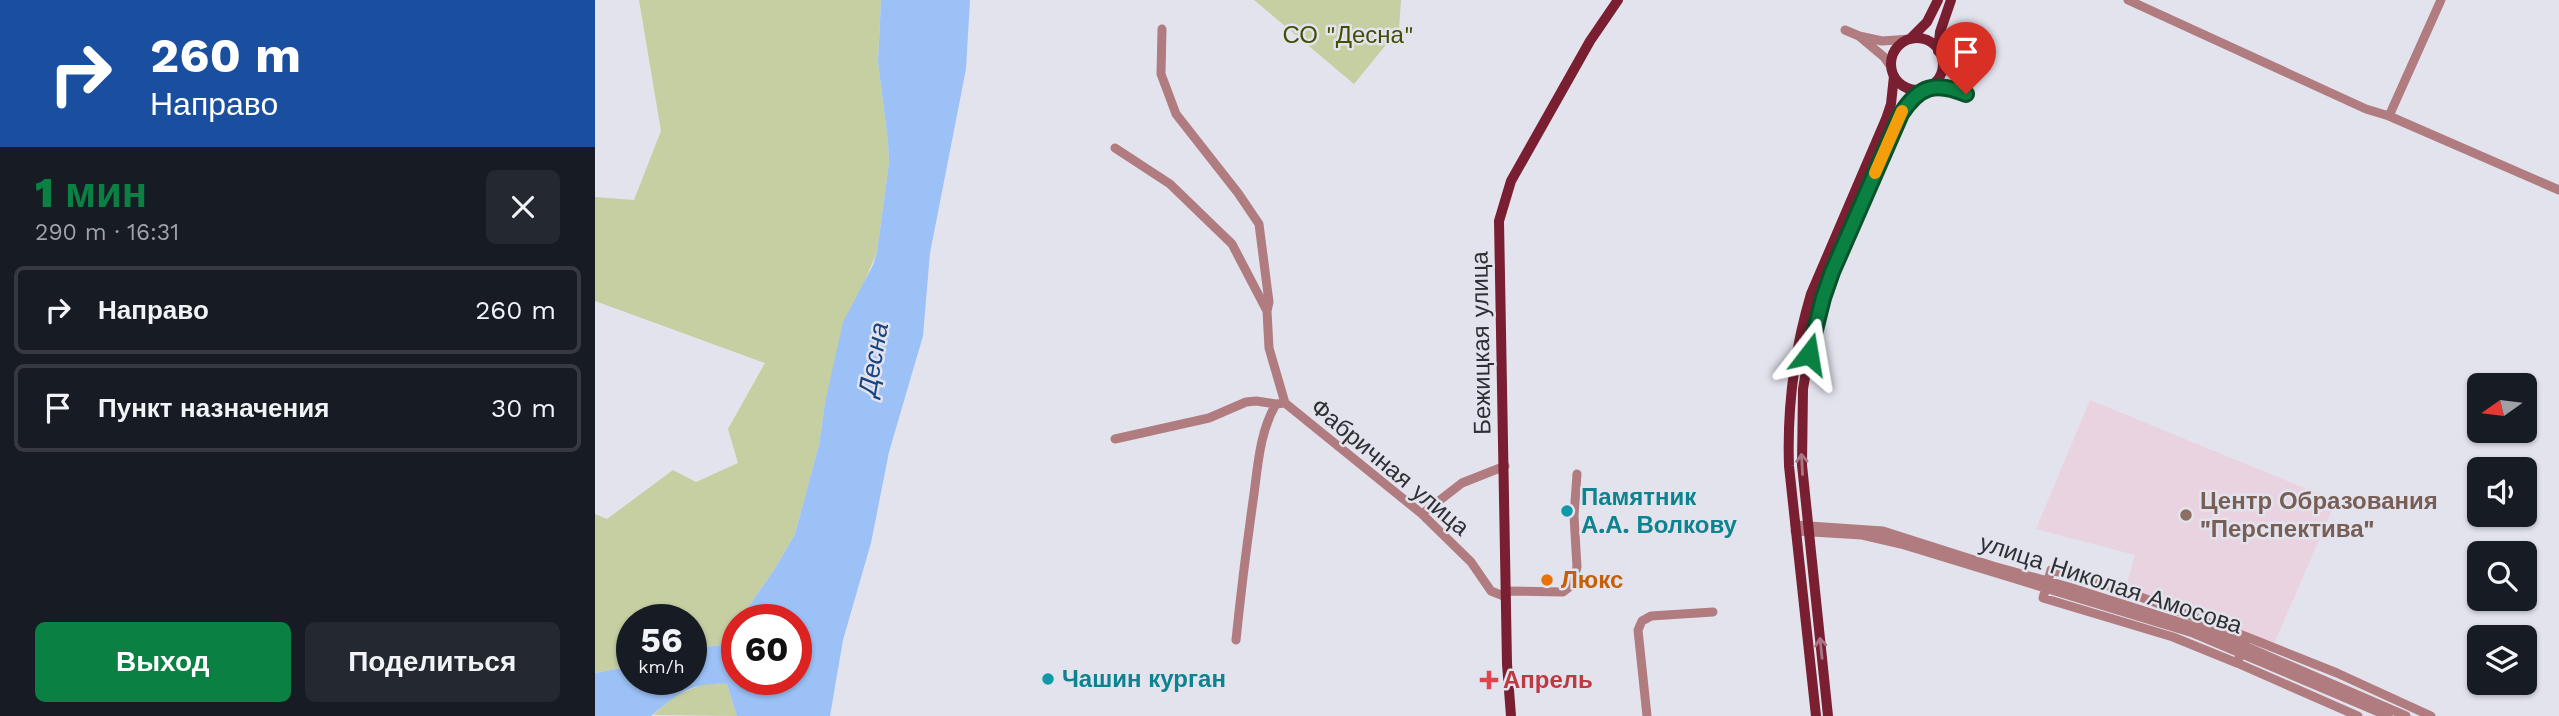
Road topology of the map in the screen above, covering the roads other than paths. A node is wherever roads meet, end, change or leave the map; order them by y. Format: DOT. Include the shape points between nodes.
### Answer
graph roads {
  1 [pos="1618,0"];
  2 [pos="1938,0"];
  3 [pos="1951,0"];
  4 [pos="2128,0"];
  5 [pos="2441,0"];
  6 [pos="1162,29"];
  7 [pos="1845,30"];
  8 [pos="1859,36"];
  9 [pos="1910,39"];
  10 [pos="1938,51"];
  11 [pos="1892,71"];
  12 [pos="1970,81"];
  13 [pos="1928,88"];
  14 [pos="1966,94"];
  15 [pos="2389,116"];
  16 [pos="1115,148"];
  17 [pos="2559,190"];
  18 [pos="1267,311"];
  19 [pos="1280,404"];
  20 [pos="1115,439"];
  21 [pos="1505,466"];
  22 [pos="1577,474"];
  23 [pos="1422,514"];
  24 [pos="1795,528"];
  25 [pos="1807,529"];
  26 [pos="2047,585"];
  27 [pos="1506,594"];
  28 [pos="1713,612"];
  29 [pos="1236,640"];
  30 [pos="2242,650"];
  31 [pos="1511,716"];
  32 [pos="1647,716"];
  33 [pos="1816,716"];
  34 [pos="1828,716"];
  35 [pos="2358,716"];
  36 [pos="2388,716"];
  37 [pos="2406,716"];
  38 [pos="2431,716"];
  1 -- 21 [label="main road, Бежицкая улица" via="1511,181 1499,221"];
  2 -- 9 [label="main road" via="1927,22"];
  3 -- 10 [label="main road"];
  4 -- 15 [label="street"];
  5 -- 15 [label="street"];
  6 -- 18 [label="street, Фабричная улица" via="1161,74 1176,114 1259,224"];
  7 -- 8 [label="street"];
  8 -- 9 [label="street" via="1882,41"];
  8 -- 11 [label="street" via="1884,57"];
  9 -- 10 [label="main road" via="1926,40"];
  9 -- 11 [label="main road" via="1891,59"];
  10 -- 12 [label="street" via="1949,69"];
  10 -- 13 [label="main road" via="1940,75"];
  11 -- 13 [label="main road" via="1898,83 1912,90"];
  11 -- 24 [label="main road" via="1886,119 1832,240 1803,322 1788,425"];
  13 -- 14 [label="street" via="1952,88"];
  25 -- 13 [label="main road, one-way" via="1801,424 1818,316 1843,244 1901,114 1913,97"];
  15 -- 17 [label="street"];
  16 -- 18 [label="street, Фабричная улица" via="1170,184 1232,244"];
  18 -- 19 [label="street, Фабричная улица"];
  19 -- 20 [label="street, Фабричная улица" via="1246,402 1209,418"];
  19 -- 23 [label="street, Фабричная улица"];
  19 -- 29 [label="street" via="1269,416 1261,442"];
  21 -- 23 [label="street" via="1462,483"];
  21 -- 27 [label="main road, Бежицкая улица"];
  22 -- 27 [label="street" via="1577,567 1572,584 1563,592"];
  23 -- 27 [label="street, Фабричная улица" via="1471,562 1491,591"];
  24 -- 25 [label="street, улица Николая Амосова"];
  24 -- 33 [label="main road"];
  25 -- 26 [label="street, улица Николая Амосова" via="1882,539"];
  34 -- 25 [label="main road, one-way"];
  26 -- 30 [label="street, улица Николая Амосова" via="2195,626"];
  26 -- 30 [label="street" via="2043,598 2173,637"];
  27 -- 31 [label="main road, Бежицкая улица"];
  28 -- 32 [label="street" via="1651,616 1642,621 1638,630"];
  30 -- 35 [label="street"];
  30 -- 36 [label="street, улица Николая Амосова"];
  30 -- 37 [label="street, улица Николая Амосова"];
  30 -- 38 [label="street" via="2337,673"];
}
